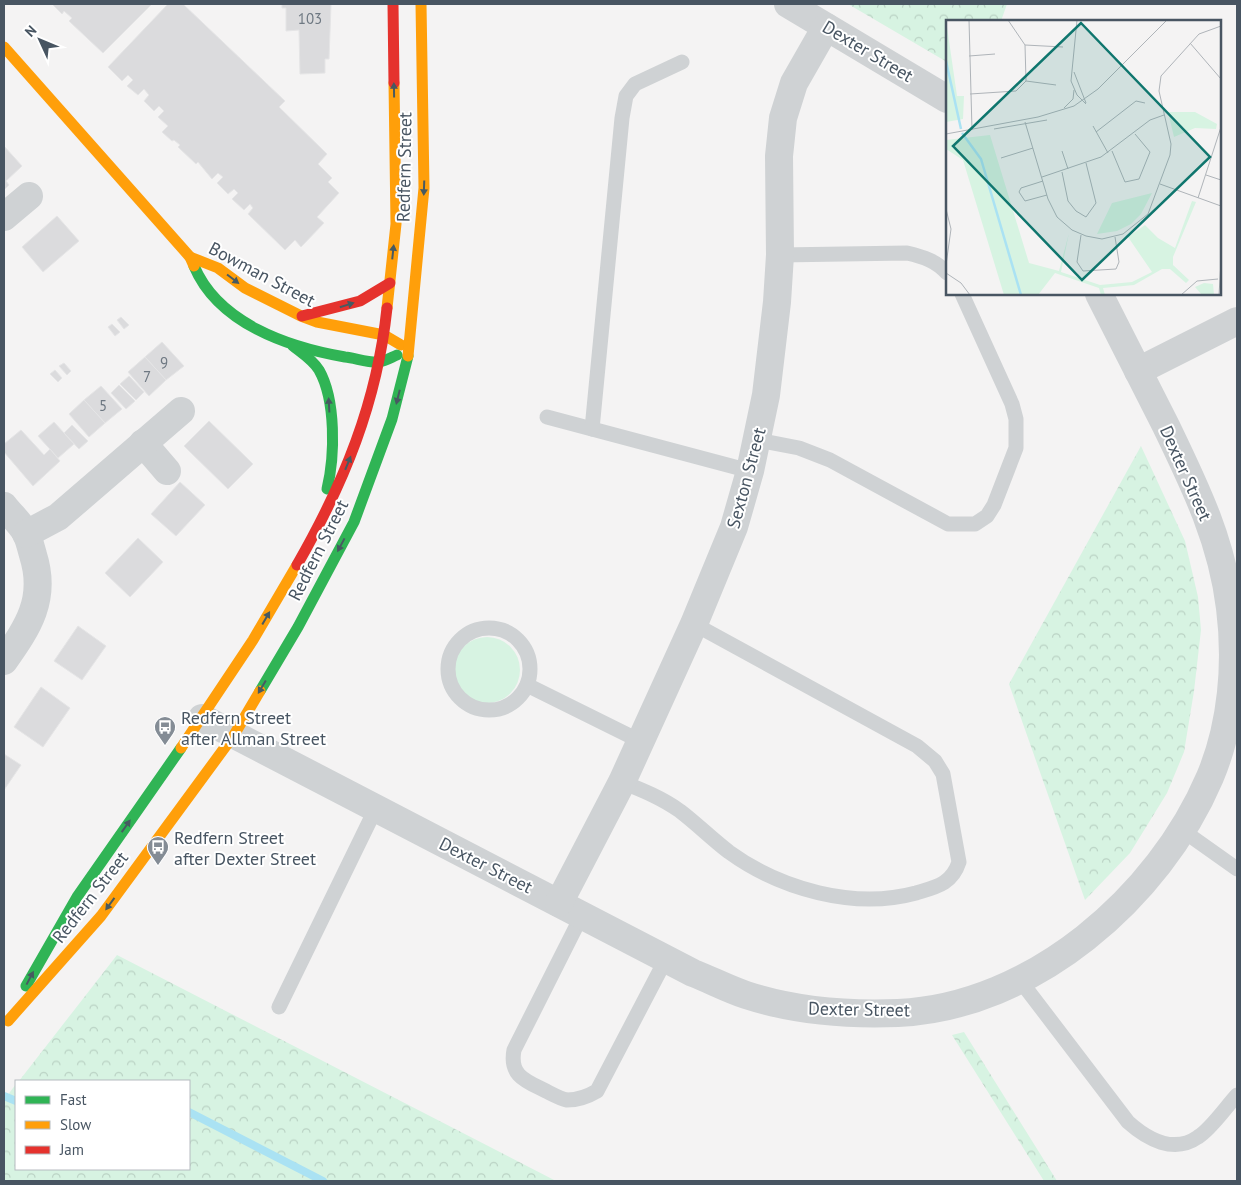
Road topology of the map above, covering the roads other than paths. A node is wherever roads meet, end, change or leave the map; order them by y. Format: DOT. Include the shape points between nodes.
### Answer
graph roads {
  1 [pos="393,4"];
  2 [pos="422,4"];
  3 [pos="788,4"];
  4 [pos="826,26"];
  5 [pos="4,47"];
  6 [pos="682,62"];
  7 [pos="946,97"];
  8 [pos="29,196"];
  9 [pos="4,217"];
  10 [pos="780,255"];
  11 [pos="190,257"];
  12 [pos="946,272"];
  13 [pos="390,283"];
  14 [pos="962,295"];
  15 [pos="1100,295"];
  16 [pos="301,316"];
  17 [pos="1237,321"];
  18 [pos="384,335"];
  19 [pos="291,344"];
  20 [pos="410,350"];
  21 [pos="379,362"];
  22 [pos="1138,371"];
  23 [pos="181,411"];
  24 [pos="547,418"];
  25 [pos="592,429"];
  26 [pos="758,440"];
  27 [pos="143,444"];
  28 [pos="167,471"];
  29 [pos="750,471"];
  30 [pos="4,506"];
  31 [pos="26,534"];
  32 [pos="303,554"];
  33 [pos="694,624"];
  34 [pos="4,661"];
  35 [pos="527,685"];
  36 [pos="202,718"];
  37 [pos="234,735"];
  38 [pos="640,741"];
  39 [pos="622,782"];
  40 [pos="376,808"];
  41 [pos="1182,830"];
  42 [pos="1237,869"];
  43 [pos="571,909"];
  44 [pos="666,959"];
  45 [pos="1019,979"];
  46 [pos="279,1007"];
  47 [pos="5,1022"];
  48 [pos="1237,1095"];
  13 -- 1 [label="main road, Redfern Street, one-way" via="396,224"];
  2 -- 20 [label="main road, Redfern Street, one-way" via="424,188"];
  3 -- 4 [label="street, Dexter Street"];
  4 -- 7 [label="street, Dexter Street"];
  4 -- 10 [label="street, Sexton Street" via="794,84 783,118 779,156"];
  5 -- 11 [label="main road, Bowman Street"];
  6 -- 25 [label="lane" via="635,84 626,96"];
  8 -- 9 [label="street"];
  10 -- 12 [label="lane" via="907,254 923,257"];
  10 -- 26 [label="street, Sexton Street" via="772,348"];
  11 -- 16 [label="main road, Bowman Street, one-way" via="218,268 246,288"];
  11 -- 19 [label="main road, Bowman Street" via="202,285 232,314"];
  16 -- 13 [label="main road, one-way" via="360,301"];
  13 -- 18 [label="main road, Redfern Street"];
  14 -- 26 [label="lane" via="1016,419 1016,448 987,516 970,526 948,524 830,460 799,448"];
  15 -- 22 [label="street, Dexter Street"];
  16 -- 18 [label="main road, Bowman Street"];
  17 -- 22 [label="street"];
  18 -- 20 [label="main road, Bowman Street"];
  18 -- 21 [label="main road, Redfern Street"];
  19 -- 21 [label="main road, Bowman Street"];
  32 -- 19 [label="main road, one-way" via="330,482 332,444 329,392 319,370"];
  20 -- 21 [label="main road"];
  20 -- 37 [label="main road, Redfern Street, one-way" via="392,419 354,522 298,628"];
  32 -- 21 [label="main road, Redfern Street, one-way" via="340,481 366,418"];
  22 -- 41 [label="street, Dexter Street" via="1201,498 1223,564 1230,608 1231,691 1223,737 1210,776"];
  23 -- 27 [label="street"];
  24 -- 25 [label="lane"];
  25 -- 29 [label="lane"];
  26 -- 29 [label="street, Sexton Street"];
  27 -- 28 [label="street"];
  27 -- 31 [label="street" via="58,517"];
  29 -- 33 [label="street, Sexton Street" via="734,527"];
  30 -- 31 [label="street"];
  31 -- 34 [label="street" via="36,566 37,599 27,628"];
  36 -- 32 [label="main road, Redfern Street, one-way" via="253,640"];
  33 -- 38 [label="street, Sexton Street"];
  33 -- 39 [label="lane" via="917,746 934,761 943,774 959,862 956,873 945,884 900,897 879,899 836,896 792,885 729,852 679,810"];
  35 -- 35 [label="lane" via="519,697 496,710 470,706 451,687 448,661 453,648 474,631 487,628 507,633 523,646 528,658 530,672"];
  35 -- 38 [label="lane"];
  36 -- 37 [label="street, Dexter Street"];
  47 -- 36 [label="main road, Redfern Street, one-way" via="77,896"];
  37 -- 40 [label="street, Dexter Street"];
  37 -- 47 [label="main road, Redfern Street, one-way" via="101,916"];
  38 -- 39 [label="street, Sexton Street"];
  39 -- 43 [label="street, Sexton Street"];
  40 -- 43 [label="street, Dexter Street"];
  40 -- 46 [label="lane"];
  41 -- 42 [label="lane"];
  41 -- 45 [label="street, Dexter Street" via="1132,897 1091,935"];
  43 -- 44 [label="street, Dexter Street"];
  43 -- 44 [label="lane" via="514,1050 512,1060 523,1080 566,1100 586,1098 597,1091"];
  44 -- 45 [label="street, Dexter Street" via="744,994 822,1012 900,1013 942,1006 996,990"];
  45 -- 48 [label="lane" via="1128,1122 1142,1134 1158,1142 1175,1145 1198,1138"];
}
